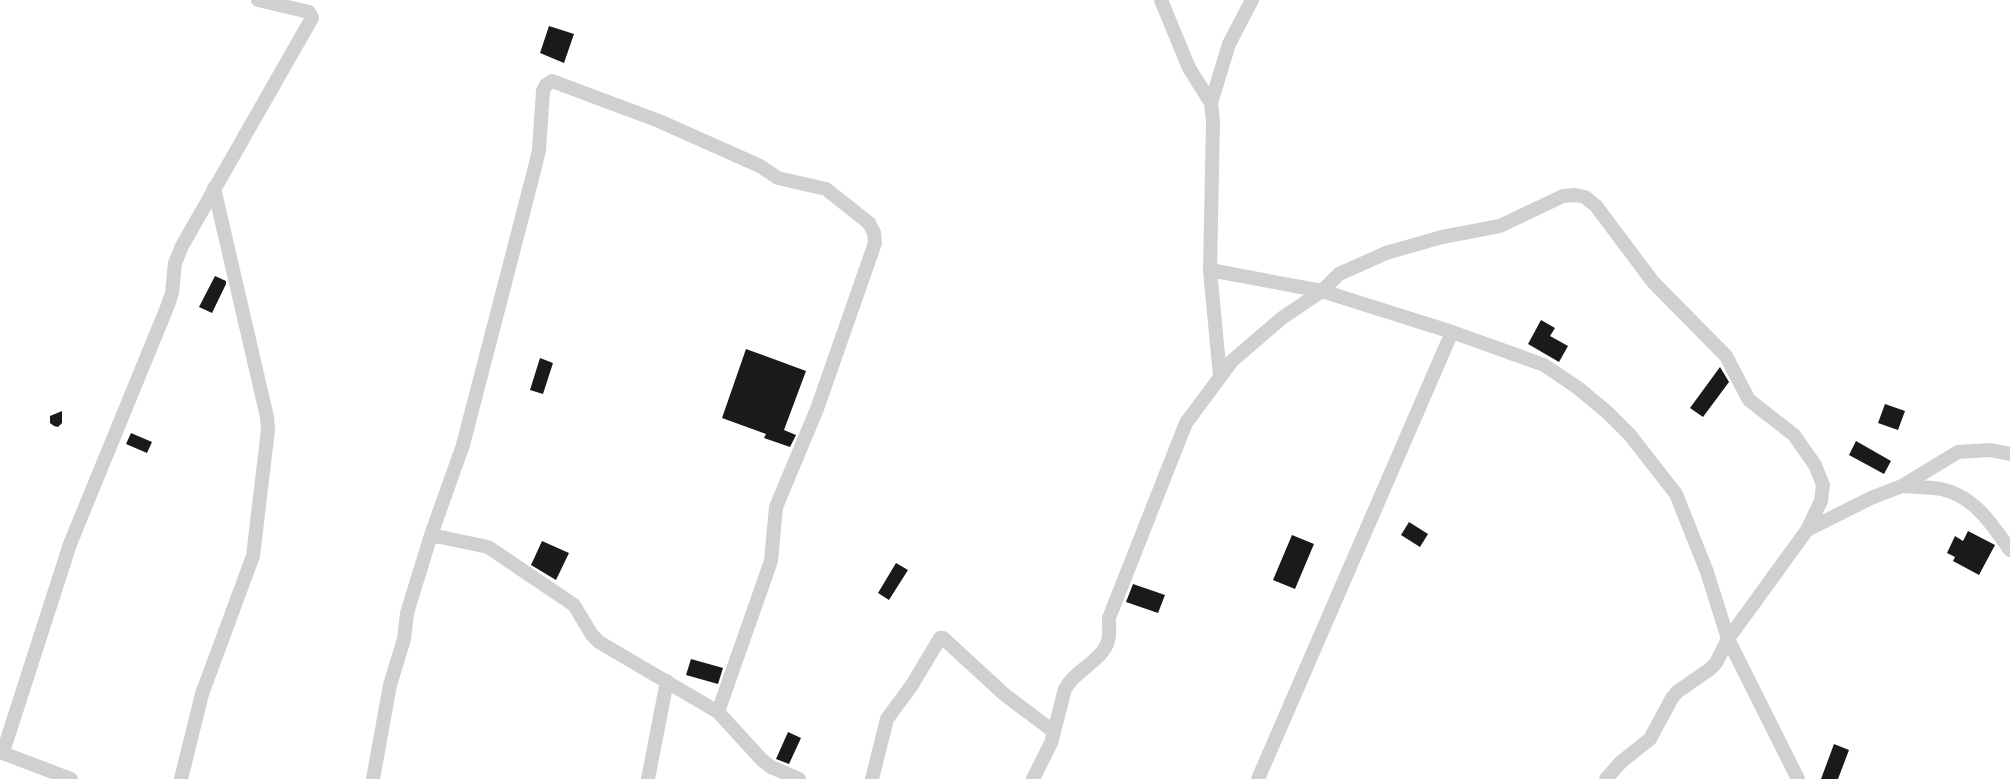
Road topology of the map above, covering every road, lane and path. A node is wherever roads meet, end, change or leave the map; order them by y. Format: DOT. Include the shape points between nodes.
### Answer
graph roads {
  1 [pos="258,0"];
  2 [pos="1161,0"];
  3 [pos="1252,0"];
  4 [pos="1210,103"];
  5 [pos="214,188"];
  6 [pos="1210,270"];
  7 [pos="1322,291"];
  8 [pos="1452,332"];
  9 [pos="1220,376"];
  10 [pos="2010,454"];
  11 [pos="1902,486"];
  12 [pos="1807,530"];
  13 [pos="432,535"];
  14 [pos="2010,550"];
  15 [pos="1728,639"];
  16 [pos="667,681"];
  17 [pos="718,712"];
  18 [pos="1053,731"];
  19 [pos="1,752"];
  20 [pos="71,779"];
  21 [pos="181,779"];
  22 [pos="373,779"];
  23 [pos="648,779"];
  24 [pos="799,779"];
  25 [pos="872,779"];
  26 [pos="1033,779"];
  27 [pos="1258,779"];
  28 [pos="1606,779"];
  29 [pos="1798,779"];
  1 -- 5 [label="street" via="309,12 312,18"];
  2 -- 4 [label="street" via="1189,68"];
  3 -- 4 [label="street" via="1228,44"];
  4 -- 6 [label="street"];
  5 -- 19 [label="street" via="174,263 168,305 70,544"];
  5 -- 21 [label="street" via="268,430 253,556 202,694"];
  6 -- 7 [label="street"];
  6 -- 9 [label="street"];
  7 -- 8 [label="street"];
  7 -- 9 [label="street" via="1282,318"];
  7 -- 12 [label="street" via="1339,274 1386,253 1500,226 1563,196 1585,197 1653,282 1726,356 1749,400 1794,435 1815,465 1823,485"];
  8 -- 15 [label="street" via="1544,365 1578,388 1630,435 1676,494"];
  8 -- 27 [label="street"];
  9 -- 18 [label="street" via="1186,423 1109,618 1104,650 1068,681"];
  10 -- 11 [label="street" via="1958,452"];
  11 -- 12 [label="street"];
  11 -- 14 [label="street" via="1942,489 1970,502"];
  12 -- 15 [label="street"];
  13 -- 16 [label="street" via="488,547 574,605 600,642"];
  13 -- 17 [label="street" via="463,445 535,167 547,85 552,81 659,121 778,178 834,193 869,223 875,243 817,409 776,507 771,561"];
  13 -- 22 [label="street" via="407,612"];
  15 -- 28 [label="street" via="1716,663 1672,698 1650,739"];
  15 -- 29 [label="street"];
  16 -- 17 [label="street"];
  16 -- 23 [label="street"];
  17 -- 24 [label="street" via="762,760"];
  18 -- 25 [label="street" via="940,638 887,719"];
  18 -- 26 [label="street"];
  19 -- 20 [label="street"];
}
